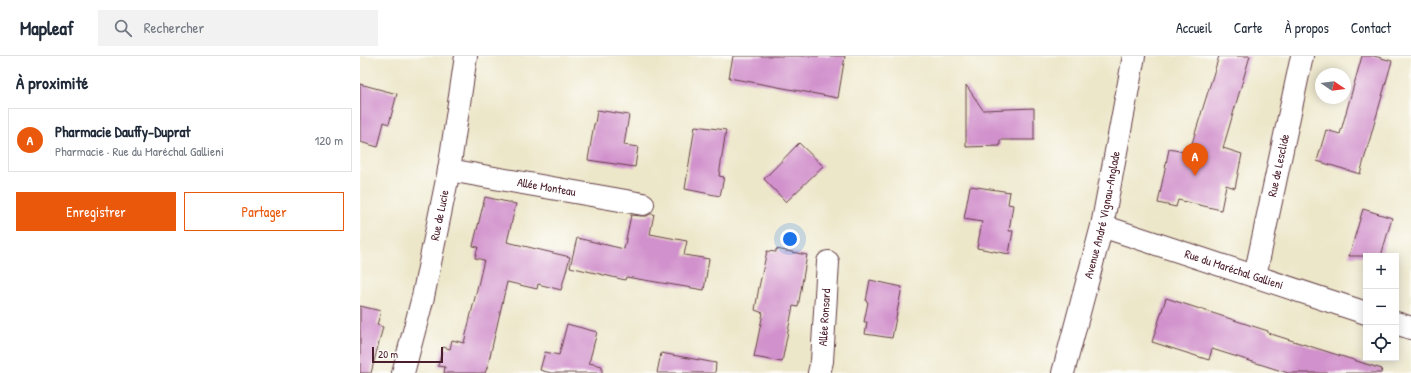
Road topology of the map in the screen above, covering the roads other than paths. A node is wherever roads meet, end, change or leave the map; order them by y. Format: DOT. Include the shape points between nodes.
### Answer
graph roads {
  1 [pos="466,56"];
  2 [pos="1134,56"];
  3 [pos="1302,56"];
  4 [pos="449,170"];
  5 [pos="643,204"];
  6 [pos="1102,226"];
  7 [pos="828,262"];
  8 [pos="1255,276"];
  9 [pos="1363,312"];
  10 [pos="1399,324"];
  11 [pos="1411,328"];
  12 [pos="403,373"];
  13 [pos="819,373"];
  14 [pos="1063,373"];
  1 -- 4 [label="street, Rue de Lucie"];
  2 -- 6 [label="street, Avenue André Vignau-Anglade"];
  3 -- 8 [label="street, Rue de Lesclide"];
  4 -- 5 [label="street, Allée Monteau"];
  4 -- 12 [label="street, Rue de Lucie" via="423,297"];
  6 -- 8 [label="street, Rue du Maréchal Gallieni"];
  6 -- 14 [label="street, Avenue André Vignau-Anglade"];
  7 -- 13 [label="street, Allée Ronsard" via="822,361"];
  8 -- 9 [label="street, Rue du Maréchal Gallieni"];
  10 -- 11 [label="street"];
}
